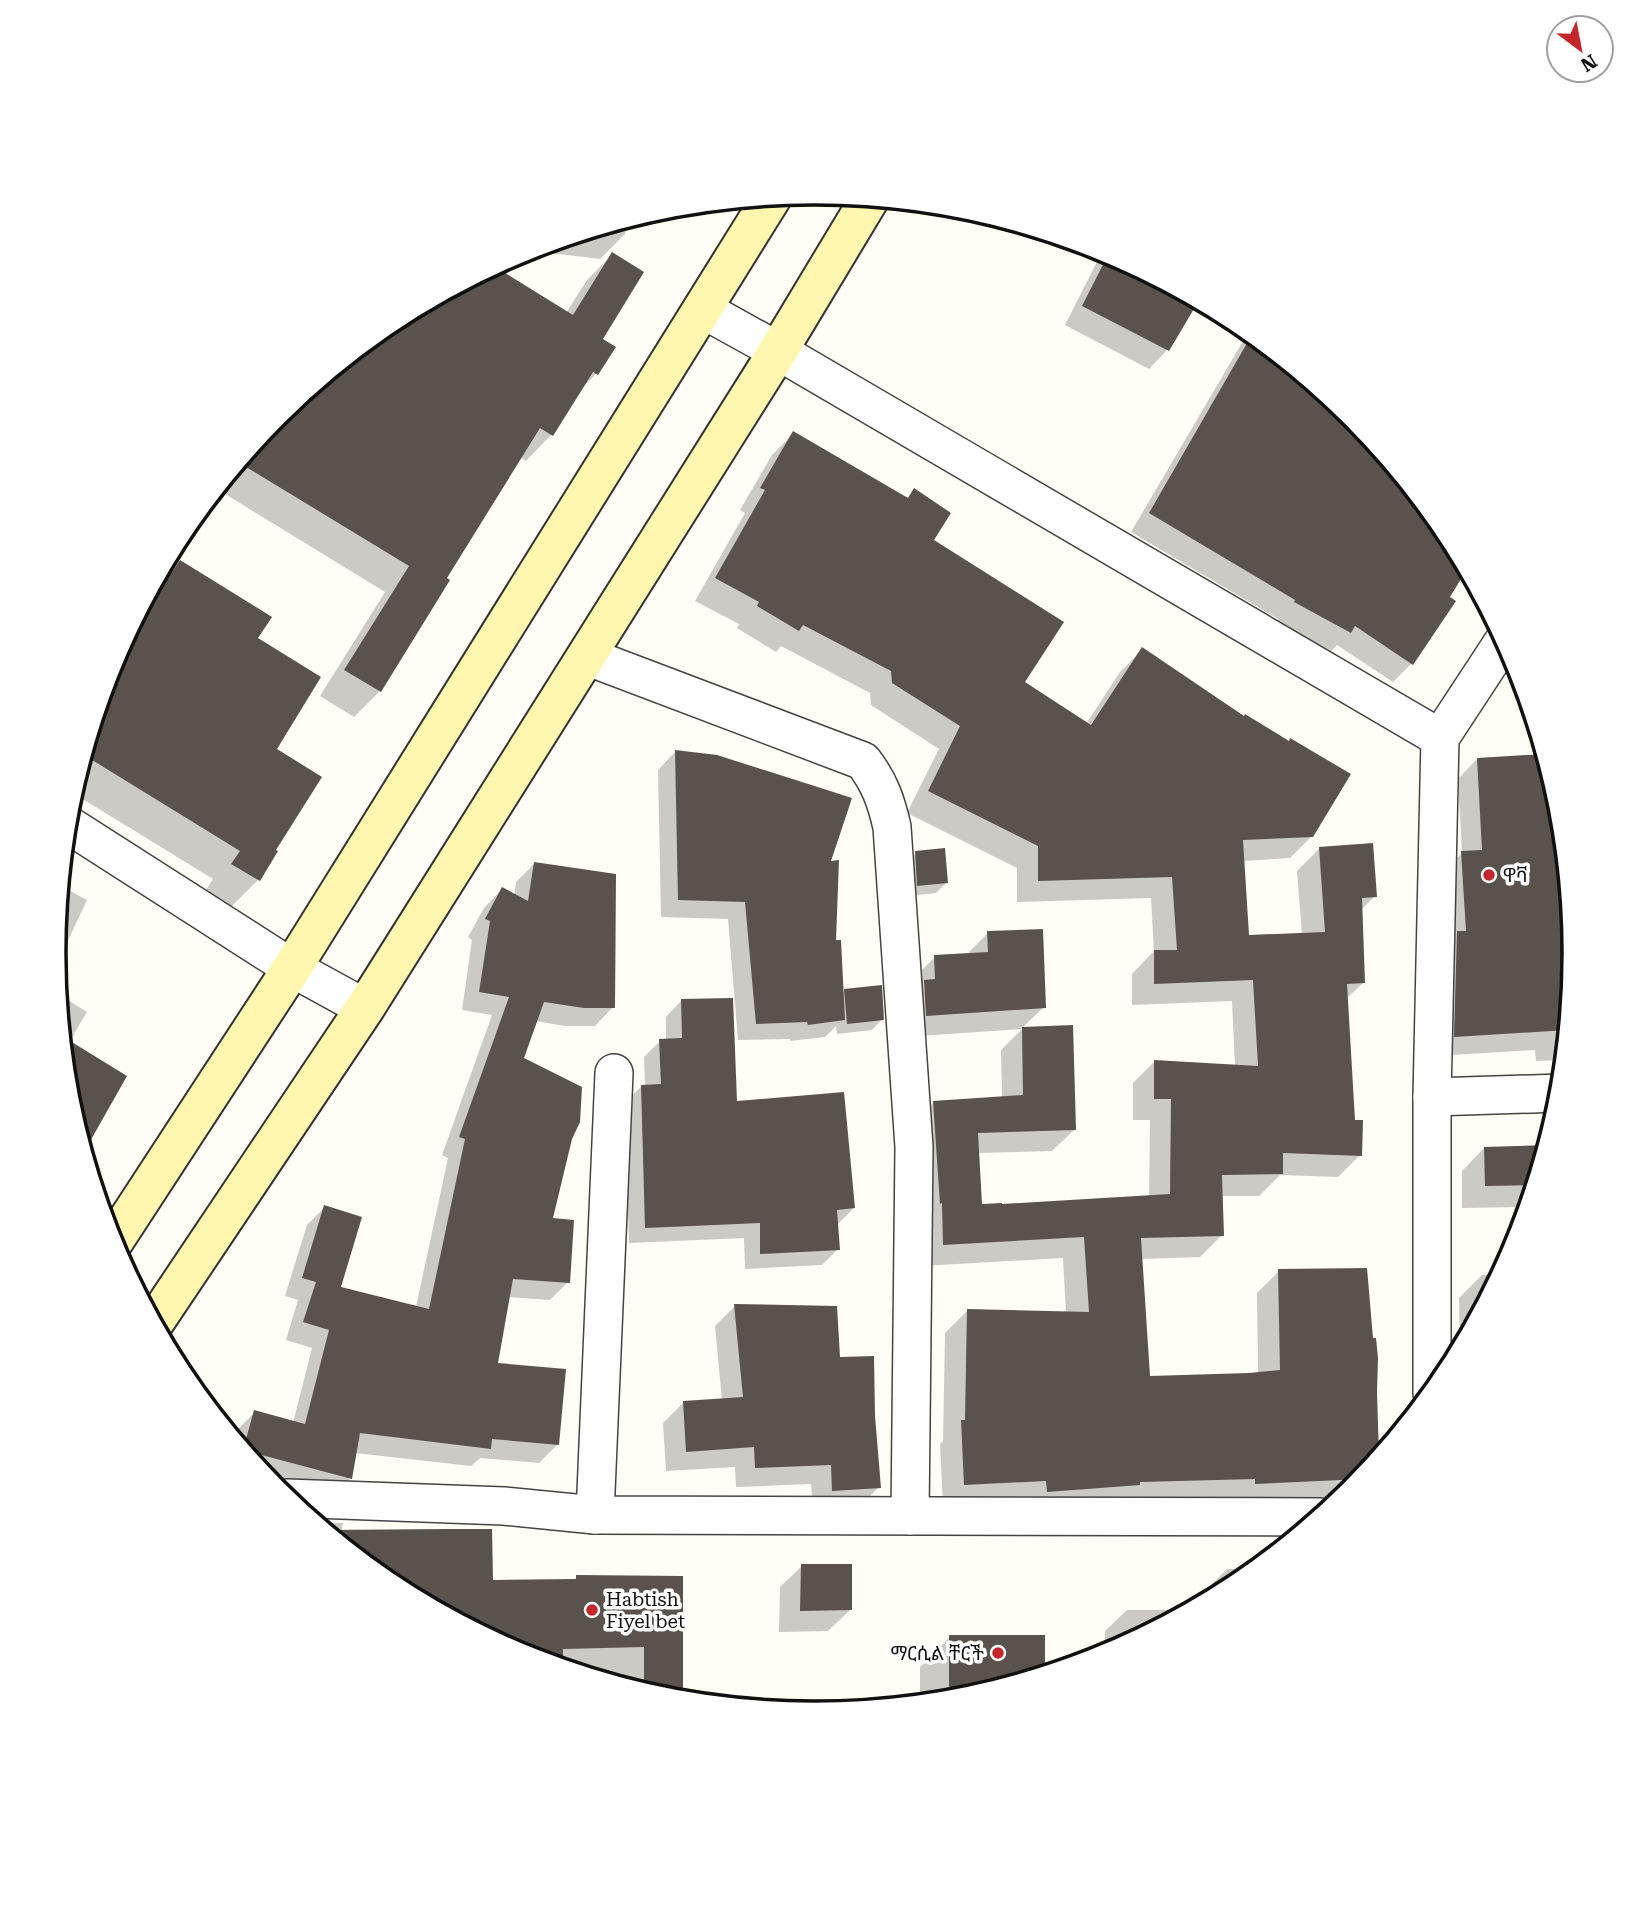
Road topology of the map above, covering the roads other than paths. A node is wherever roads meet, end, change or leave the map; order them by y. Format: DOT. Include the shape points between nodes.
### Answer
graph roads {
  1 [pos="766,207"];
  2 [pos="865,207"];
  3 [pos="702,309"];
  4 [pos="778,351"];
  5 [pos="1498,649"];
  6 [pos="586,656"];
  7 [pos="1440,738"];
  8 [pos="77,830"];
  9 [pos="292,968"];
  10 [pos="365,1008"];
  11 [pos="614,1073"];
  12 [pos="1549,1093"];
  13 [pos="1432,1097"];
  14 [pos="120,1231"];
  15 [pos="160,1314"];
  16 [pos="1432,1375"];
  17 [pos="305,1500"];
  18 [pos="595,1515"];
  19 [pos="910,1516"];
  20 [pos="1306,1517"];
  1 -- 3 [label="main road"];
  2 -- 4 [label="main road"];
  3 -- 4 [label="street"];
  3 -- 9 [label="main road"];
  4 -- 6 [label="main road"];
  4 -- 7 [label="street"];
  5 -- 7 [label="street"];
  6 -- 10 [label="main road"];
  6 -- 19 [label="street" via="863,761 884,796 892,827 914,1147"];
  7 -- 13 [label="street"];
  8 -- 9 [label="street"];
  9 -- 10 [label="street"];
  9 -- 14 [label="main road"];
  10 -- 15 [label="main road"];
  11 -- 18 [label="street"];
  12 -- 13 [label="street"];
  13 -- 16 [label="street"];
  17 -- 18 [label="street" via="504,1506"];
  18 -- 19 [label="street"];
  19 -- 20 [label="street"];
}
